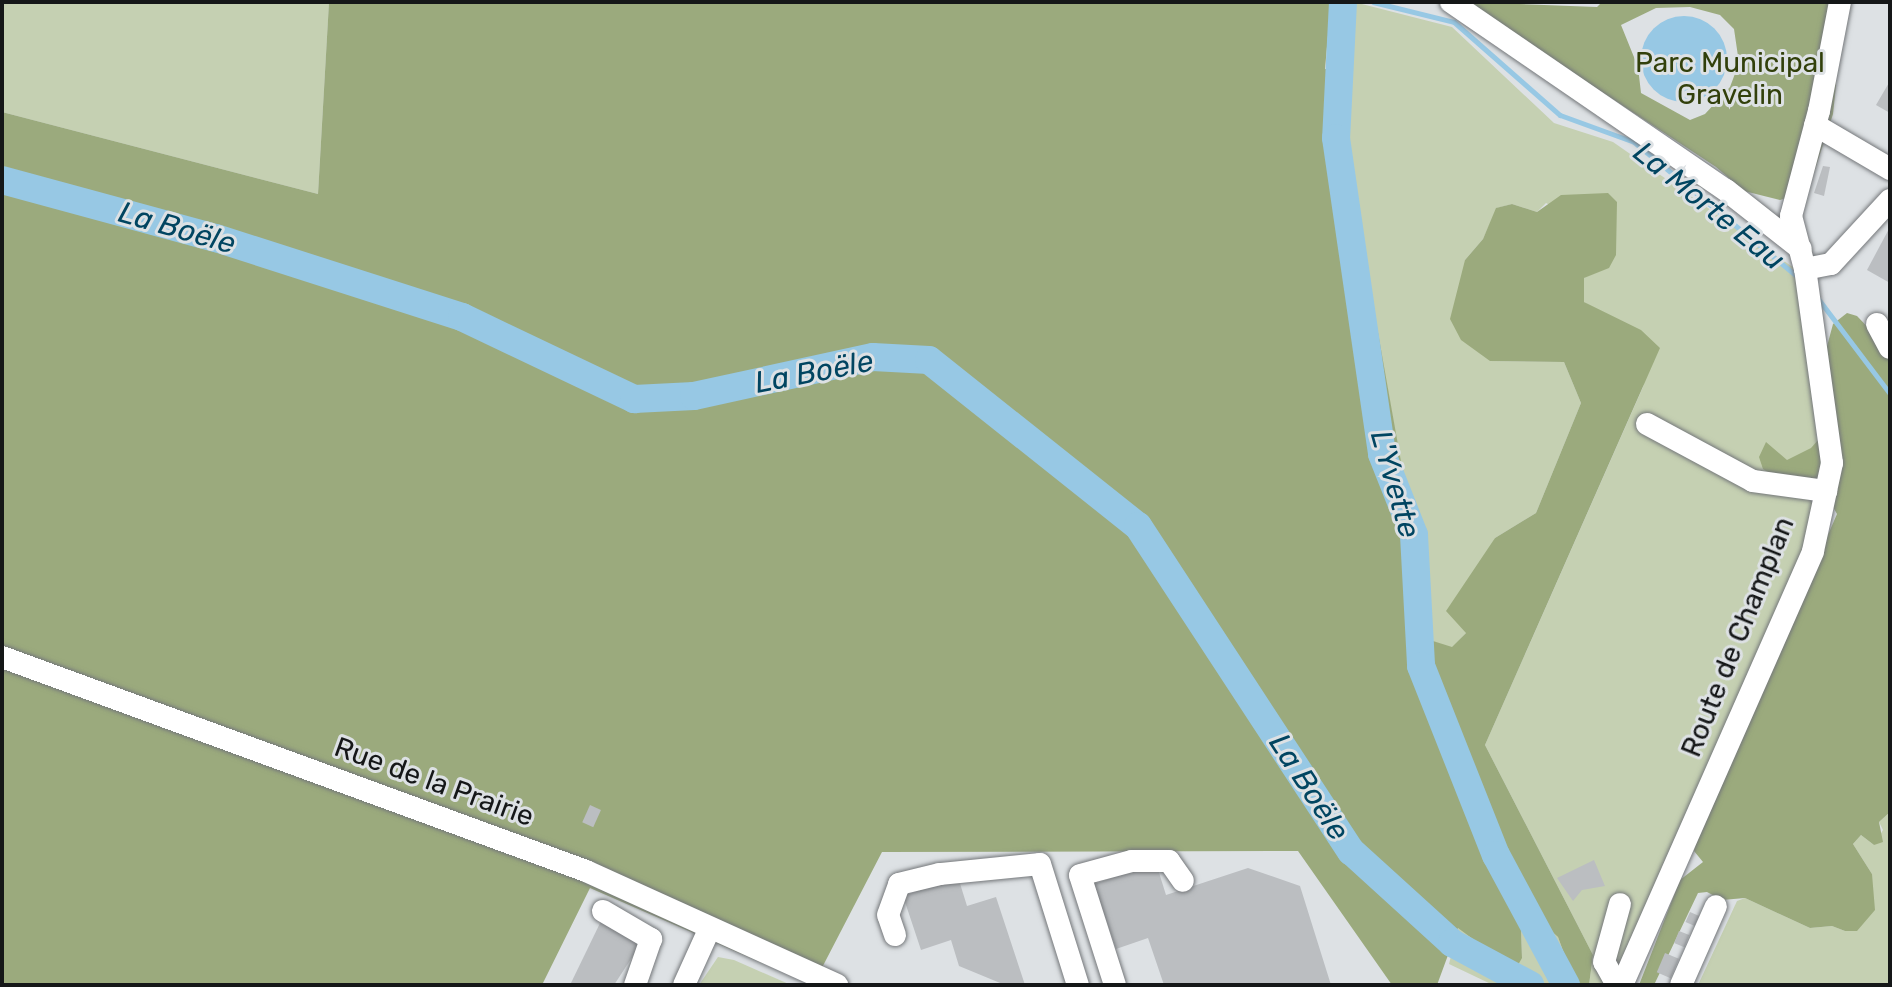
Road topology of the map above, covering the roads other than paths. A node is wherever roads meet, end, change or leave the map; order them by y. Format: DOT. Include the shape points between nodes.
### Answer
graph roads {
  1 [pos="1451,2"];
  2 [pos="1840,2"];
  3 [pos="1815,125"];
  4 [pos="1890,169"];
  5 [pos="1890,200"];
  6 [pos="1804,263"];
  7 [pos="1877,324"];
  8 [pos="1890,348"];
  9 [pos="1647,424"];
  10 [pos="1826,491"];
  11 [pos="2,657"];
  12 [pos="1183,881"];
  13 [pos="1620,904"];
  14 [pos="1716,906"];
  15 [pos="603,911"];
  16 [pos="709,930"];
  17 [pos="895,935"];
  18 [pos="635,985"];
  19 [pos="684,985"];
  20 [pos="837,985"];
  21 [pos="1078,985"];
  22 [pos="1115,985"];
  23 [pos="1620,985"];
  24 [pos="1681,985"];
  1 -- 6 [label="street" via="1726,190"];
  2 -- 3 [label="street, Route de Champlan"];
  3 -- 4 [label="street"];
  3 -- 6 [label="street, Route de Champlan" via="1791,216"];
  5 -- 6 [label="street" via="1831,264"];
  6 -- 10 [label="street, Route de Champlan" via="1832,463"];
  7 -- 8 [label="street"];
  9 -- 10 [label="street" via="1753,481"];
  10 -- 23 [label="street, Route de Champlan" via="1813,551"];
  11 -- 16 [label="street, Rue de la Prairie" via="545,855"];
  12 -- 22 [label="street" via="1169,861 1132,861 1080,875"];
  13 -- 23 [label="street" via="1604,962"];
  14 -- 24 [label="street"];
  15 -- 18 [label="street" via="651,939"];
  16 -- 19 [label="street"];
  16 -- 20 [label="street, Rue de la Prairie"];
  17 -- 21 [label="street" via="888,915 899,884 940,874 1040,864"];
}
